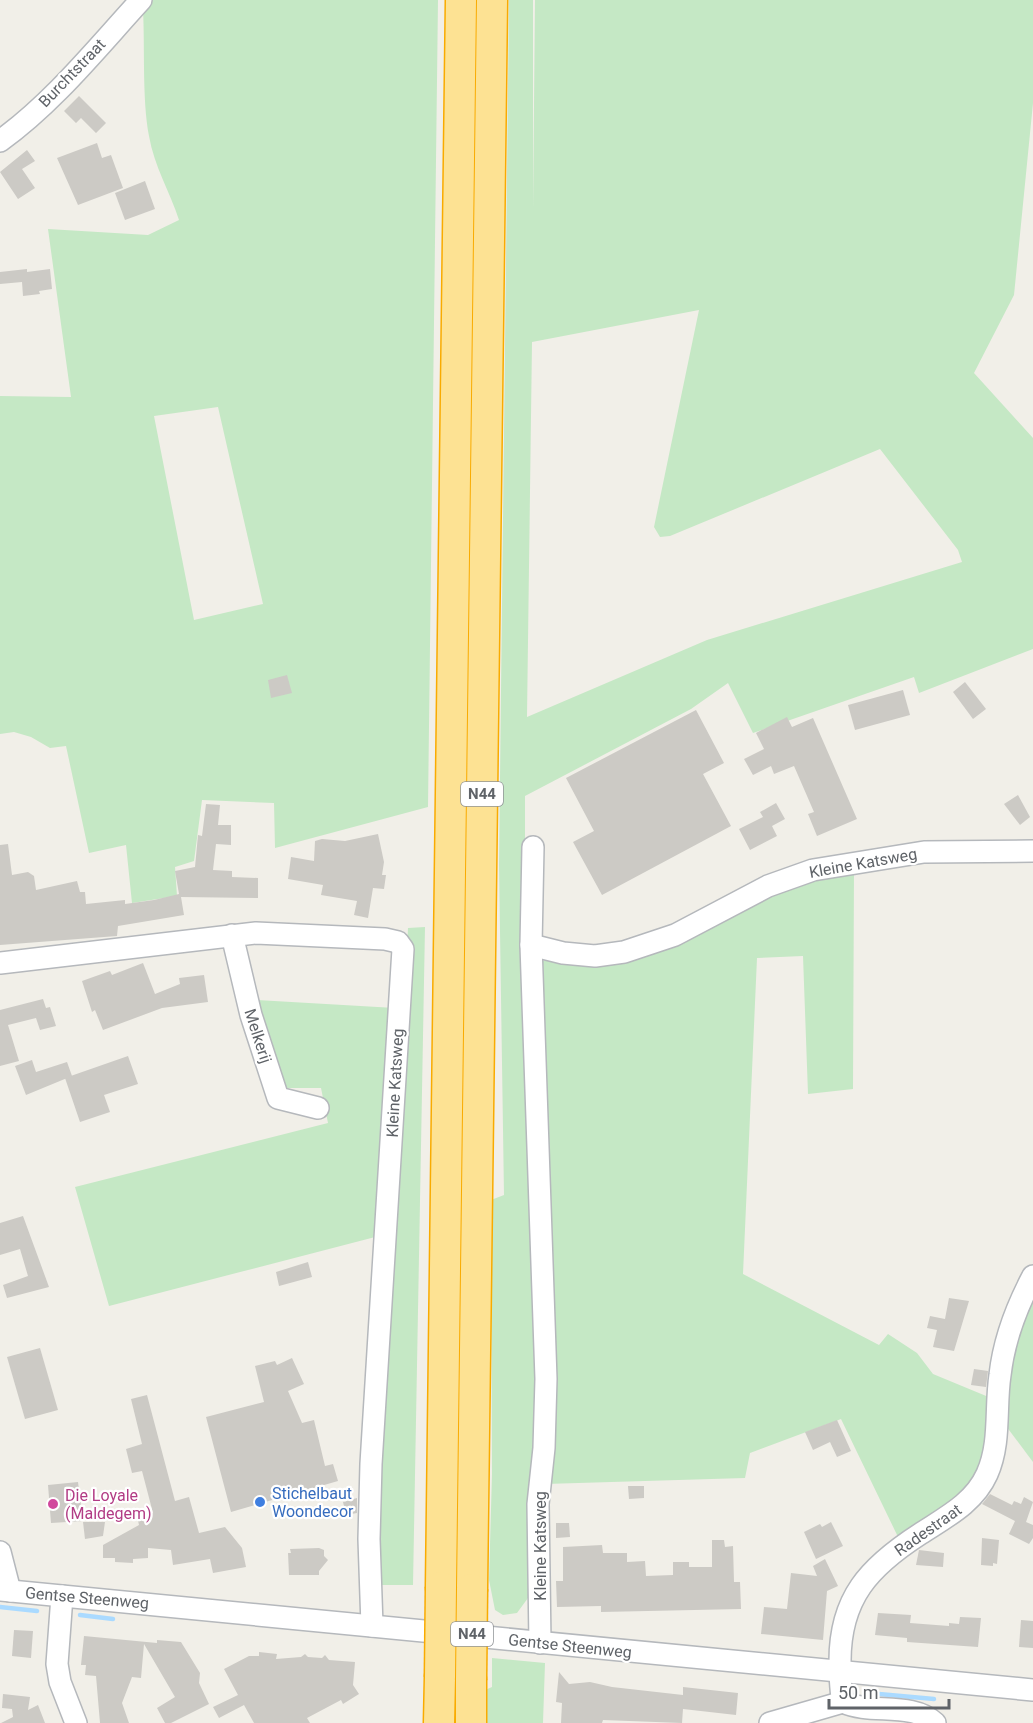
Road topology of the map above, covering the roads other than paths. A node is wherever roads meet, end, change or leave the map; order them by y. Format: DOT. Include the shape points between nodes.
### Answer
graph roads {
  1 [pos="141,0"];
  2 [pos="461,0"];
  3 [pos="492,0"];
  4 [pos="0,141"];
  5 [pos="533,847"];
  6 [pos="1033,851"];
  7 [pos="232,935"];
  8 [pos="531,945"];
  9 [pos="0,963"];
  10 [pos="318,1108"];
  11 [pos="1033,1276"];
  12 [pos="0,1552"];
  13 [pos="5,1590"];
  14 [pos="62,1596"];
  15 [pos="372,1626"];
  16 [pos="540,1642"];
  17 [pos="840,1673"];
  18 [pos="1033,1690"];
  19 [pos="843,1702"];
  20 [pos="76,1723"];
  21 [pos="439,1723"];
  22 [pos="471,1723"];
  23 [pos="770,1723"];
  24 [pos="935,1723"];
  1 -- 4 [label="street, Burchtstraat" via="69,78"];
  2 -- 21 [label="highway, N44, bridge"];
  3 -- 22 [label="highway, N44, bridge"];
  5 -- 8 [label="street, Kleine Katsweg"];
  6 -- 8 [label="street, Kleine Katsweg" via="924,852 813,870 768,886 675,935 624,952 595,956"];
  7 -- 9 [label="street, Kleine Katsweg"];
  7 -- 10 [label="street, Melkerij" via="251,1015 278,1098"];
  7 -- 15 [label="street, Kleine Katsweg" via="299,933 386,939 398,942 403,949 371,1464"];
  8 -- 16 [label="street, Kleine Katsweg" via="546,1379 538,1504"];
  11 -- 17 [label="street, Radestraat" via="1018,1304 1005,1346 994,1454 986,1476 973,1497 881,1563 859,1588 844,1616"];
  12 -- 13 [label="street"];
  13 -- 14 [label="street, Gentse Steenweg"];
  14 -- 15 [label="street, Gentse Steenweg"];
  14 -- 20 [label="street" via="57,1664"];
  15 -- 16 [label="street, Gentse Steenweg"];
  16 -- 17 [label="street, Gentse Steenweg"];
  17 -- 18 [label="street, Gentse Steenweg"];
  17 -- 19 [label="street, Radestraat"];
  19 -- 23 [label="street"];
  19 -- 24 [label="street" via="870,1709 914,1712"];
}
